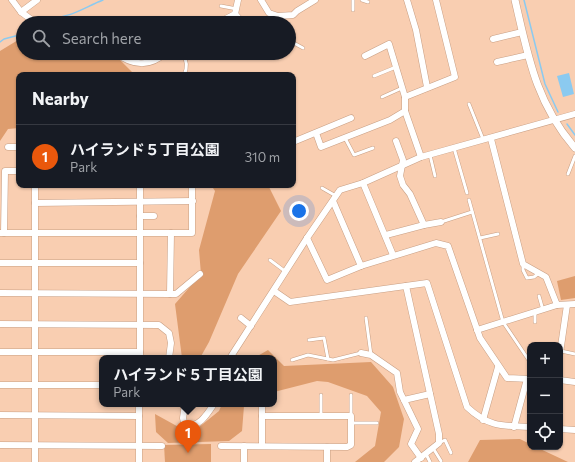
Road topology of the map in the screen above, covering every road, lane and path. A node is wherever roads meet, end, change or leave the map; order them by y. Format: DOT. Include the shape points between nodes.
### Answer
graph roads {
  1 [pos="12,0"];
  2 [pos="37,0"];
  3 [pos="238,0"];
  4 [pos="261,0"];
  5 [pos="315,0"];
  6 [pos="354,0"];
  7 [pos="362,0"];
  8 [pos="407,0"];
  9 [pos="436,0"];
  10 [pos="515,0"];
  11 [pos="368,2"];
  12 [pos="221,6"];
  13 [pos="353,10"];
  14 [pos="236,11"];
  15 [pos="22,12"];
  16 [pos="289,15"];
  17 [pos="27,16"];
  18 [pos="228,16"];
  19 [pos="234,16"];
  20 [pos="239,16"];
  21 [pos="282,16"];
  22 [pos="522,32"];
  23 [pos="493,39"];
  24 [pos="296,44"];
  25 [pos="303,48"];
  26 [pos="528,55"];
  27 [pos="365,56"];
  28 [pos="124,60"];
  29 [pos="154,60"];
  30 [pos="186,60"];
  31 [pos="497,62"];
  32 [pos="396,67"];
  33 [pos="185,72"];
  34 [pos="374,76"];
  35 [pos="427,87"];
  36 [pos="402,88"];
  37 [pos="382,97"];
  38 [pos="405,97"];
  39 [pos="469,104"];
  40 [pos="405,111"];
  41 [pos="575,114"];
  42 [pos="352,118"];
  43 [pos="554,121"];
  44 [pos="316,133"];
  45 [pos="345,138"];
  46 [pos="491,139"];
  47 [pos="296,141"];
  48 [pos="396,141"];
  49 [pos="483,141"];
  50 [pos="8,147"];
  51 [pos="16,147"];
  52 [pos="373,148"];
  53 [pos="454,148"];
  54 [pos="575,148"];
  55 [pos="430,155"];
  56 [pos="575,156"];
  57 [pos="421,157"];
  58 [pos="401,166"];
  59 [pos="16,171"];
  60 [pos="2,172"];
  61 [pos="568,174"];
  62 [pos="435,176"];
  63 [pos="363,183"];
  64 [pos="35,188"];
  65 [pos="140,188"];
  66 [pos="192,188"];
  67 [pos="322,188"];
  68 [pos="467,193"];
  69 [pos="335,199"];
  70 [pos="469,200"];
  71 [pos="140,202"];
  72 [pos="193,202"];
  73 [pos="35,203"];
  74 [pos="472,212"];
  75 [pos="140,216"];
  76 [pos="154,216"];
  77 [pos="441,222"];
  78 [pos="424,225"];
  79 [pos="2,233"];
  80 [pos="35,233"];
  81 [pos="140,233"];
  82 [pos="171,233"];
  83 [pos="498,234"];
  84 [pos="386,235"];
  85 [pos="307,238"];
  86 [pos="480,238"];
  87 [pos="393,255"];
  88 [pos="270,260"];
  89 [pos="0,262"];
  90 [pos="35,263"];
  91 [pos="140,263"];
  92 [pos="523,264"];
  93 [pos="361,266"];
  94 [pos="286,272"];
  95 [pos="539,273"];
  96 [pos="200,274"];
  97 [pos="406,286"];
  98 [pos="274,291"];
  99 [pos="0,294"];
  100 [pos="35,294"];
  101 [pos="140,294"];
  102 [pos="170,294"];
  103 [pos="539,296"];
  104 [pos="575,304"];
  105 [pos="557,305"];
  106 [pos="567,305"];
  107 [pos="543,310"];
  108 [pos="536,312"];
  109 [pos="241,318"];
  110 [pos="366,318"];
  111 [pos="503,322"];
  112 [pos="535,322"];
  113 [pos="0,324"];
  114 [pos="35,324"];
  115 [pos="140,324"];
  116 [pos="251,326"];
  117 [pos="477,330"];
  118 [pos="309,340"];
  119 [pos="561,342"];
  120 [pos="0,352"];
  121 [pos="35,352"];
  122 [pos="563,352"];
  123 [pos="361,353"];
  124 [pos="575,354"];
  125 [pos="140,355"];
  126 [pos="169,355"];
  127 [pos="232,355"];
  128 [pos="371,355"];
  129 [pos="328,358"];
  130 [pos="527,358"];
  131 [pos="292,360"];
  132 [pos="498,367"];
  133 [pos="527,379"];
  134 [pos="563,380"];
  135 [pos="527,382"];
  136 [pos="575,382"];
  137 [pos="0,385"];
  138 [pos="35,385"];
  139 [pos="99,385"];
  140 [pos="430,394"];
  141 [pos="321,395"];
  142 [pos="351,396"];
  143 [pos="404,400"];
  144 [pos="139,407"];
  145 [pos="185,407"];
  146 [pos="212,407"];
  147 [pos="262,407"];
  148 [pos="0,415"];
  149 [pos="35,415"];
  150 [pos="139,416"];
  151 [pos="262,416"];
  152 [pos="322,416"];
  153 [pos="351,420"];
  154 [pos="483,420"];
  155 [pos="377,423"];
  156 [pos="514,426"];
  157 [pos="527,427"];
  158 [pos="563,429"];
  159 [pos="575,429"];
  160 [pos="439,443"];
  161 [pos="0,446"];
  162 [pos="35,446"];
  163 [pos="139,446"];
  164 [pos="162,446"];
  165 [pos="221,446"];
  166 [pos="244,446"];
  167 [pos="262,446"];
  168 [pos="327,447"];
  169 [pos="433,448"];
  170 [pos="451,453"];
  171 [pos="420,459"];
  172 [pos="441,461"];
  173 [pos="35,462"];
  174 [pos="139,462"];
  175 [pos="244,462"];
  176 [pos="327,462"];
  177 [pos="430,462"];
  1 -- 15 [label="street"];
  2 -- 15 [label="street"];
  3 -- 14 [label="street"];
  4 -- 21 [label="street" via="269,13"];
  5 -- 16 [label="street" via="297,10 294,15"];
  6 -- 13 [label="lane"];
  7 -- 11 [label="lane"];
  8 -- 35 [label="street" via="416,30"];
  9 -- 35 [label="street" via="455,77"];
  10 -- 22 [label="street"];
  12 -- 14 [label="lane"];
  14 -- 18 [label="street"];
  14 -- 19 [label="lane"];
  14 -- 20 [label="street"];
  15 -- 17 [label="street"];
  16 -- 21 [label="street"];
  22 -- 23 [label="street"];
  22 -- 26 [label="street"];
  24 -- 25 [label="lane"];
  26 -- 31 [label="street"];
  26 -- 43 [label="street" via="544,102"];
  27 -- 32 [label="street" via="389,44"];
  28 -- 29 [label="street" via="135,64"];
  30 -- 33 [label="lane"];
  32 -- 34 [label="lane"];
  32 -- 36 [label="street"];
  35 -- 38 [label="street"];
  36 -- 37 [label="lane"];
  36 -- 38 [label="street"];
  38 -- 40 [label="street"];
  39 -- 49 [label="lane"];
  40 -- 45 [label="street" via="390,120"];
  40 -- 57 [label="street"];
  41 -- 43 [label="street"];
  42 -- 44 [label="street"];
  43 -- 46 [label="street"];
  43 -- 54 [label="street"];
  44 -- 45 [label="street" via="321,147"];
  44 -- 47 [label="street"];
  45 -- 52 [label="lane" via="354,155"];
  46 -- 49 [label="street"];
  46 -- 92 [label="street"];
  48 -- 58 [label="street" via="403,160"];
  49 -- 53 [label="street"];
  50 -- 51 [label="street"];
  53 -- 55 [label="street"];
  53 -- 68 [label="lane"];
  55 -- 57 [label="street"];
  55 -- 62 [label="lane"];
  56 -- 61 [label="lane"];
  57 -- 58 [label="street"];
  58 -- 63 [label="street"];
  58 -- 78 [label="street" via="400,176 403,185 410,194"];
  59 -- 60 [label="street"];
  60 -- 79 [label="street"];
  63 -- 69 [label="street" via="340,190"];
  63 -- 84 [label="street"];
  64 -- 73 [label="street"];
  65 -- 71 [label="street"];
  66 -- 72 [label="street"];
  67 -- 69 [label="lane"];
  69 -- 85 [label="street"];
  69 -- 93 [label="street"];
  70 -- 74 [label="lane"];
  71 -- 72 [label="street"];
  71 -- 73 [label="street"];
  71 -- 75 [label="street"];
  72 -- 82 [label="street" via="192,233"];
  73 -- 80 [label="street"];
  74 -- 77 [label="lane"];
  74 -- 86 [label="lane"];
  75 -- 76 [label="street"];
  75 -- 81 [label="street"];
  77 -- 78 [label="street"];
  78 -- 84 [label="street"];
  79 -- 80 [label="street"];
  80 -- 81 [label="street"];
  80 -- 90 [label="street"];
  81 -- 82 [label="street"];
  81 -- 91 [label="street"];
  82 -- 102 [label="street"];
  83 -- 86 [label="lane"];
  84 -- 87 [label="street"];
  85 -- 93 [label="street" via="327,280"];
  85 -- 94 [label="street"];
  86 -- 111 [label="lane"];
  87 -- 93 [label="street"];
  87 -- 117 [label="street" via="436,243 448,246"];
  88 -- 94 [label="lane"];
  89 -- 90 [label="street"];
  90 -- 91 [label="street"];
  90 -- 100 [label="street"];
  91 -- 101 [label="street"];
  92 -- 95 [label="street"];
  92 -- 95 [label="lane" via="527,278"];
  94 -- 98 [label="street"];
  95 -- 105 [label="street" via="546,277"];
  96 -- 102 [label="street" via="176,294"];
  97 -- 98 [label="street" via="290,302"];
  97 -- 140 [label="street"];
  97 -- 154 [label="street" via="427,283 463,398 467,407"];
  98 -- 116 [label="street"];
  99 -- 100 [label="street"];
  100 -- 101 [label="street"];
  100 -- 114 [label="street"];
  101 -- 102 [label="street"];
  101 -- 115 [label="street"];
  103 -- 107 [label="lane"];
  104 -- 106 [label="street"];
  105 -- 106 [label="street"];
  105 -- 107 [label="street"];
  106 -- 119 [label="street"];
  107 -- 108 [label="street"];
  108 -- 111 [label="street"];
  108 -- 112 [label="lane"];
  109 -- 116 [label="street"];
  110 -- 128 [label="lane"];
  111 -- 117 [label="street"];
  111 -- 130 [label="lane"];
  113 -- 114 [label="street"];
  114 -- 115 [label="street"];
  114 -- 121 [label="street"];
  115 -- 125 [label="street"];
  115 -- 126 [label="street" via="159,325 169,332"];
  116 -- 127 [label="street"];
  117 -- 132 [label="street"];
  118 -- 129 [label="lane" via="324,338"];
  120 -- 121 [label="street"];
  121 -- 125 [label="street"];
  121 -- 138 [label="street"];
  122 -- 124 [label="lane"];
  123 -- 128 [label="street"];
  123 -- 129 [label="lane" via="334,360"];
  128 -- 143 [label="street" via="397,373"];
  129 -- 131 [label="lane" via="308,355"];
  132 -- 133 [label="street" via="507,378"];
  132 -- 154 [label="street"];
  134 -- 136 [label="street"];
  135 -- 156 [label="street"];
  137 -- 138 [label="street"];
  138 -- 139 [label="street"];
  138 -- 149 [label="street"];
  140 -- 143 [label="street"];
  140 -- 160 [label="street"];
  141 -- 152 [label="lane"];
  142 -- 153 [label="lane"];
  143 -- 171 [label="street" via="417,425 418,429 411,444"];
  144 -- 150 [label="street"];
  145 -- 146 [label="street" via="185,427 194,426"];
  147 -- 151 [label="street"];
  148 -- 149 [label="street"];
  149 -- 150 [label="street"];
  149 -- 162 [label="street"];
  150 -- 163 [label="street"];
  151 -- 152 [label="street"];
  151 -- 167 [label="street"];
  152 -- 153 [label="street"];
  153 -- 155 [label="lane"];
  153 -- 168 [label="street" via="351,446"];
  154 -- 156 [label="street" via="498,425"];
  156 -- 157 [label="street"];
  158 -- 159 [label="street"];
  160 -- 169 [label="street"];
  160 -- 170 [label="lane" via="445,440"];
  161 -- 162 [label="street"];
  162 -- 163 [label="street"];
  162 -- 173 [label="street"];
  163 -- 164 [label="street"];
  163 -- 174 [label="street"];
  165 -- 166 [label="street"];
  166 -- 167 [label="street"];
  166 -- 175 [label="street"];
  167 -- 168 [label="street"];
  168 -- 176 [label="street"];
  169 -- 171 [label="street"];
  169 -- 172 [label="lane"];
  171 -- 177 [label="lane"];
}
